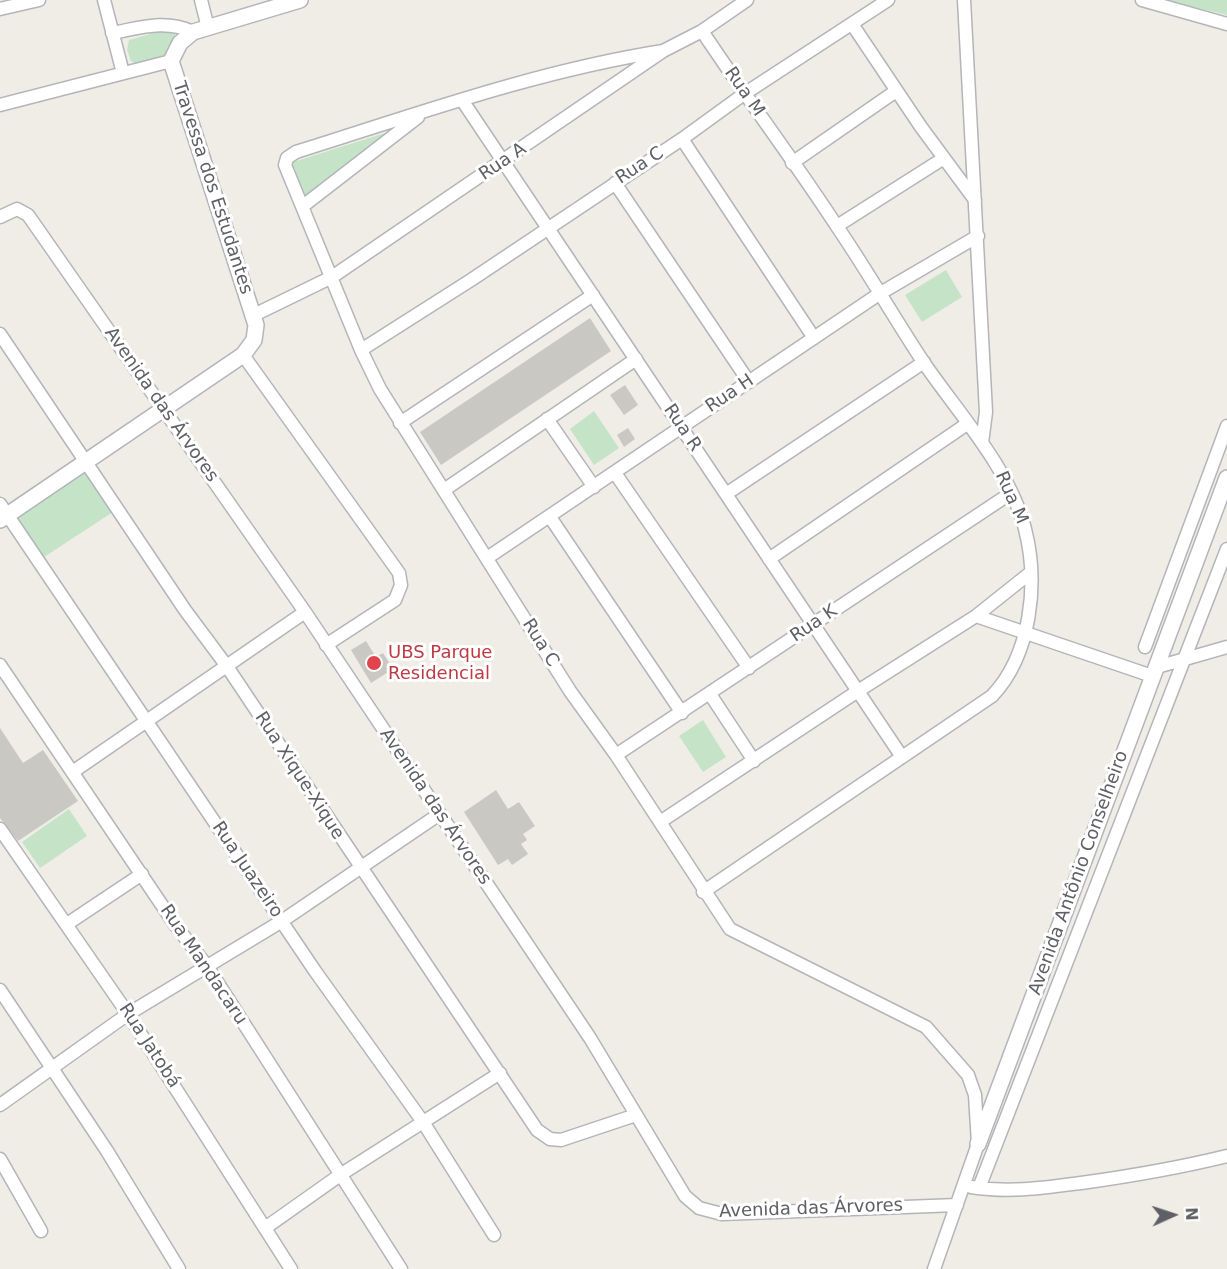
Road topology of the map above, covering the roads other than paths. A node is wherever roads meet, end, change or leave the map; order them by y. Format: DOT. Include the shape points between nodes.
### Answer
graph roads {
  1 [pos="39,0"];
  2 [pos="104,0"];
  3 [pos="201,0"];
  4 [pos="300,0"];
  5 [pos="747,0"];
  6 [pos="888,0"];
  7 [pos="964,0"];
  8 [pos="1142,0"];
  9 [pos="0,9"];
  10 [pos="852,24"];
  11 [pos="1227,24"];
  12 [pos="200,30"];
  13 [pos="702,31"];
  14 [pos="112,33"];
  15 [pos="663,51"];
  16 [pos="171,61"];
  17 [pos="123,73"];
  18 [pos="896,91"];
  19 [pos="744,94"];
  20 [pos="462,100"];
  21 [pos="0,105"];
  22 [pos="425,112"];
  23 [pos="682,139"];
  24 [pos="944,158"];
  25 [pos="504,162"];
  26 [pos="792,163"];
  27 [pos="615,183"];
  28 [pos="975,200"];
  29 [pos="303,206"];
  30 [pos="4,214"];
  31 [pos="837,226"];
  32 [pos="548,227"];
  33 [pos="978,236"];
  34 [pos="332,277"];
  35 [pos="879,294"];
  36 [pos="593,295"];
  37 [pos="254,315"];
  38 [pos="0,334"];
  39 [pos="814,338"];
  40 [pos="361,350"];
  41 [pos="243,355"];
  42 [pos="636,359"];
  43 [pos="924,362"];
  44 [pos="749,382"];
  45 [pos="164,408"];
  46 [pos="547,419"];
  47 [pos="400,423"];
  48 [pos="967,424"];
  49 [pos="1227,426"];
  50 [pos="681,427"];
  51 [pos="982,443"];
  52 [pos="86,462"];
  53 [pos="615,473"];
  54 [pos="1227,478"];
  55 [pos="594,487"];
  56 [pos="444,490"];
  57 [pos="1011,493"];
  58 [pos="726,494"];
  59 [pos="2,513"];
  60 [pos="550,517"];
  61 [pos="1227,549"];
  62 [pos="487,558"];
  63 [pos="770,559"];
  64 [pos="1030,573"];
  65 [pos="305,612"];
  66 [pos="976,616"];
  67 [pos="813,624"];
  68 [pos="1025,633"];
  69 [pos="326,645"];
  70 [pos="1145,647"];
  71 [pos="1227,647"];
  72 [pos="1186,659"];
  73 [pos="226,665"];
  74 [pos="0,666"];
  75 [pos="749,668"];
  76 [pos="1154,671"];
  77 [pos="858,691"];
  78 [pos="710,694"];
  79 [pos="682,713"];
  80 [pos="147,721"];
  81 [pos="616,755"];
  82 [pos="902,757"];
  83 [pos="754,761"];
  84 [pos="74,771"];
  85 [pos="438,815"];
  86 [pos="660,822"];
  87 [pos="0,829"];
  88 [pos="360,869"];
  89 [pos="142,874"];
  90 [pos="704,892"];
  91 [pos="282,921"];
  92 [pos="67,924"];
  93 [pos="207,966"];
  94 [pos="0,990"];
  95 [pos="128,1014"];
  96 [pos="49,1068"];
  97 [pos="500,1073"];
  98 [pos="0,1106"];
  99 [pos="636,1115"];
  100 [pos="423,1122"];
  101 [pos="978,1144"];
  102 [pos="1227,1156"];
  103 [pos="0,1159"];
  104 [pos="340,1175"];
  105 [pos="963,1186"];
  106 [pos="979,1188"];
  107 [pos="957,1205"];
  108 [pos="265,1228"];
  109 [pos="41,1232"];
  110 [pos="494,1235"];
  111 [pos="179,1269"];
  112 [pos="291,1269"];
  113 [pos="401,1269"];
  114 [pos="934,1269"];
  1 -- 9 [label="street"];
  2 -- 14 [label="street"];
  3 -- 12 [label="street"];
  4 -- 12 [label="street"];
  5 -- 13 [label="street, Rua A"];
  6 -- 10 [label="street, Rua C"];
  7 -- 28 [label="street"];
  8 -- 11 [label="street"];
  10 -- 18 [label="street"];
  10 -- 19 [label="street, Rua C"];
  12 -- 14 [label="street" via="164,24"];
  12 -- 16 [label="street" via="180,43"];
  13 -- 15 [label="street, Rua A"];
  13 -- 19 [label="street, Rua M"];
  14 -- 17 [label="street"];
  15 -- 20 [label="street" via="557,72"];
  15 -- 25 [label="street, Rua A"];
  16 -- 17 [label="street"];
  16 -- 37 [label="street, Travessa dos Estudantes"];
  17 -- 21 [label="street"];
  18 -- 24 [label="street"];
  18 -- 26 [label="street"];
  19 -- 23 [label="street, Rua C"];
  19 -- 26 [label="street, Rua M"];
  20 -- 22 [label="street"];
  20 -- 25 [label="street, Rua R"];
  22 -- 29 [label="street"];
  22 -- 29 [label="street, Rua C" via="287,158 285,165"];
  23 -- 27 [label="street, Rua C"];
  23 -- 39 [label="street"];
  24 -- 28 [label="street"];
  24 -- 31 [label="street"];
  25 -- 32 [label="street, Rua R"];
  25 -- 34 [label="street, Rua A"];
  26 -- 31 [label="street, Rua M"];
  27 -- 32 [label="street, Rua C"];
  27 -- 44 [label="street"];
  28 -- 33 [label="street"];
  29 -- 34 [label="street, Rua C"];
  30 -- 45 [label="street, Avenida das Árvores" via="21,210 28,215"];
  31 -- 35 [label="street, Rua M"];
  32 -- 36 [label="street, Rua R"];
  32 -- 40 [label="street, Rua C"];
  33 -- 35 [label="street, Rua H"];
  33 -- 51 [label="street" via="986,412"];
  34 -- 37 [label="street, Rua A"];
  34 -- 40 [label="street, Rua C"];
  35 -- 39 [label="street, Rua H"];
  35 -- 43 [label="street, Rua M"];
  36 -- 42 [label="street, Rua R"];
  36 -- 47 [label="street"];
  37 -- 41 [label="street" via="257,330"];
  38 -- 52 [label="street, Rua Xique-Xique"];
  39 -- 44 [label="street, Rua H"];
  40 -- 47 [label="street, Rua C"];
  41 -- 45 [label="street"];
  41 -- 69 [label="street" via="399,573 401,585 395,600"];
  42 -- 46 [label="street"];
  42 -- 50 [label="street, Rua R"];
  43 -- 48 [label="street, Rua M"];
  43 -- 58 [label="street"];
  44 -- 50 [label="street, Rua H"];
  45 -- 52 [label="street"];
  45 -- 65 [label="street, Avenida das Árvores"];
  46 -- 55 [label="street"];
  46 -- 56 [label="street"];
  47 -- 56 [label="street, Rua C"];
  48 -- 51 [label="street, Rua M"];
  48 -- 63 [label="street"];
  49 -- 70 [label="street"];
  50 -- 53 [label="street, Rua H"];
  50 -- 58 [label="street, Rua R"];
  51 -- 57 [label="street, Rua M"];
  52 -- 59 [label="street"];
  52 -- 73 [label="street, Rua Xique-Xique"];
  53 -- 55 [label="street, Rua H"];
  53 -- 75 [label="street"];
  54 -- 76 [label="street, Avenida Antônio Conselheiro"];
  55 -- 60 [label="street, Rua H"];
  56 -- 62 [label="street, Rua C"];
  57 -- 64 [label="street, Rua M" via="1025,528"];
  57 -- 67 [label="street, Rua K"];
  58 -- 63 [label="street, Rua R"];
  59 -- 80 [label="street, Rua Juazeiro"];
  60 -- 62 [label="street, Rua H"];
  60 -- 79 [label="street"];
  61 -- 72 [label="street"];
  62 -- 81 [label="street, Rua C" via="570,691"];
  63 -- 67 [label="street, Rua R"];
  64 -- 66 [label="street"];
  64 -- 68 [label="street, Rua M" via="1029,622"];
  65 -- 69 [label="street, Avenida das Árvores"];
  65 -- 73 [label="street"];
  66 -- 68 [label="street"];
  66 -- 77 [label="street"];
  67 -- 75 [label="street, Rua K"];
  67 -- 77 [label="street, Rua R"];
  68 -- 76 [label="street"];
  68 -- 82 [label="street, Rua M" via="1003,685"];
  69 -- 85 [label="street, Avenida das Árvores"];
  71 -- 72 [label="street"];
  72 -- 76 [label="street"];
  72 -- 106 [label="street"];
  73 -- 80 [label="street"];
  73 -- 88 [label="street, Rua Xique-Xique"];
  74 -- 84 [label="street, Rua Mandacaru"];
  75 -- 78 [label="street, Rua K"];
  76 -- 101 [label="street, Avenida Antônio Conselheiro"];
  77 -- 82 [label="street, Rua R"];
  77 -- 83 [label="street"];
  78 -- 79 [label="street, Rua K"];
  78 -- 83 [label="street"];
  79 -- 81 [label="street, Rua K"];
  80 -- 84 [label="street"];
  80 -- 91 [label="street, Rua Juazeiro"];
  81 -- 86 [label="street, Rua C"];
  82 -- 90 [label="street, Rua M"];
  83 -- 86 [label="street"];
  84 -- 89 [label="street, Rua Mandacaru"];
  85 -- 88 [label="street"];
  85 -- 99 [label="street, Avenida das Árvores" via="590,1038"];
  86 -- 90 [label="street, Rua C"];
  87 -- 92 [label="street, Rua Jatobá"];
  88 -- 91 [label="street"];
  88 -- 97 [label="street, Rua Xique-Xique"];
  89 -- 92 [label="street"];
  89 -- 93 [label="street, Rua Mandacaru"];
  90 -- 101 [label="street, Rua C" via="730,930 927,1027 970,1081 975,1095"];
  91 -- 93 [label="street"];
  91 -- 100 [label="street, Rua Juazeiro"];
  92 -- 95 [label="street, Rua Jatobá"];
  93 -- 95 [label="street"];
  93 -- 104 [label="street, Rua Mandacaru"];
  94 -- 96 [label="street"];
  95 -- 96 [label="street"];
  95 -- 108 [label="street, Rua Jatobá"];
  96 -- 98 [label="street"];
  96 -- 111 [label="street"];
  97 -- 99 [label="street, Rua Xique-Xique" via="537,1130 550,1139 568,1138"];
  97 -- 100 [label="street"];
  99 -- 107 [label="street, Avenida das Árvores" via="685,1196 710,1212"];
  100 -- 104 [label="street"];
  100 -- 110 [label="street, Rua Juazeiro"];
  101 -- 105 [label="street, Avenida Antônio Conselheiro"];
  102 -- 106 [label="street" via="1155,1173 1055,1186 999,1192"];
  103 -- 109 [label="street"];
  104 -- 108 [label="street"];
  104 -- 113 [label="street, Rua Mandacaru"];
  105 -- 106 [label="street"];
  105 -- 107 [label="street, Avenida Antônio Conselheiro"];
  107 -- 114 [label="street, Avenida Antônio Conselheiro"];
  108 -- 112 [label="street, Rua Jatobá"];
}
